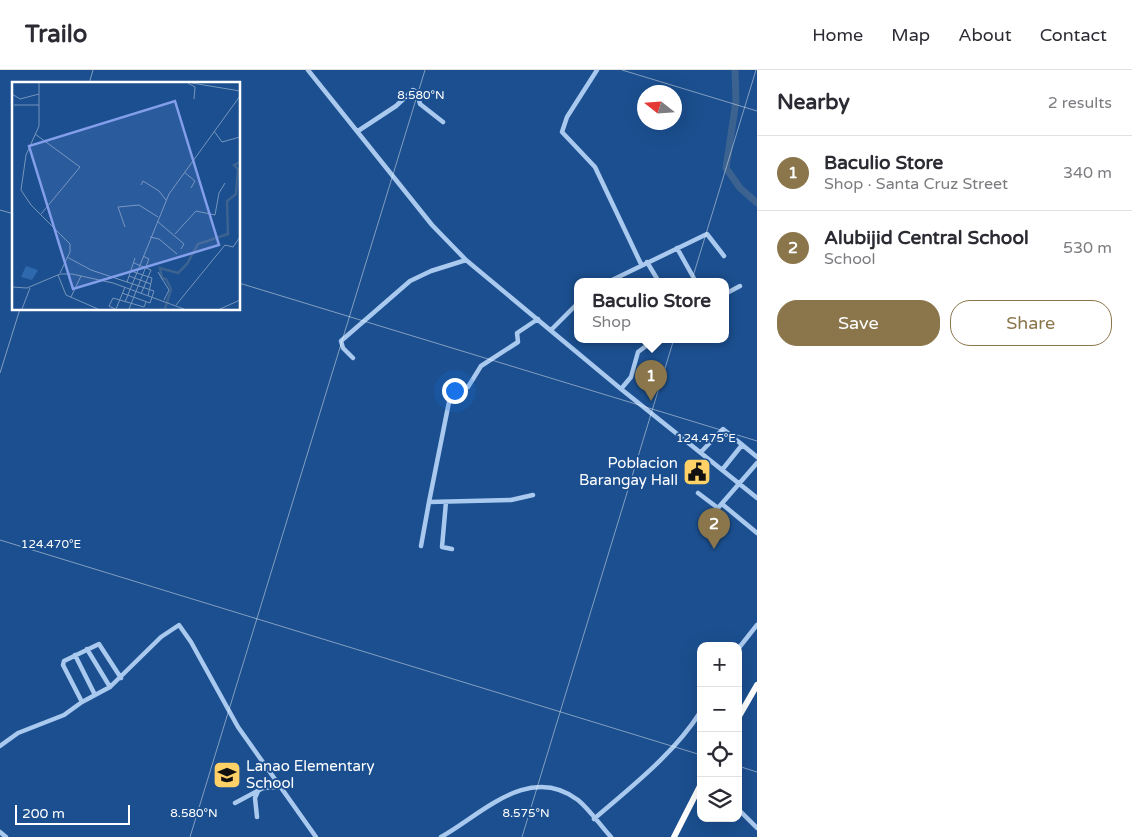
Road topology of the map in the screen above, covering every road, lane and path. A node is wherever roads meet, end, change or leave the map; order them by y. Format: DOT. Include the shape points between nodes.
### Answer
graph roads {
  1 [pos="308,70"];
  2 [pos="597,70"];
  3 [pos="444,122"];
  4 [pos="358,131"];
  5 [pos="677,248"];
  6 [pos="724,256"];
  7 [pos="466,260"];
  8 [pos="647,262"];
  9 [pos="641,264"];
  10 [pos="615,278"];
  11 [pos="657,278"];
  12 [pos="694,278"];
  13 [pos="740,286"];
  14 [pos="729,292"];
  15 [pos="574,307"];
  16 [pos="538,319"];
  17 [pos="551,330"];
  18 [pos="650,343"];
  19 [pos="353,358"];
  20 [pos="621,390"];
  21 [pos="742,445"];
  22 [pos="701,452"];
  23 [pos="757,457"];
  24 [pos="757,463"];
  25 [pos="722,470"];
  26 [pos="739,484"];
  27 [pos="698,493"];
  28 [pos="533,495"];
  29 [pos="757,498"];
  30 [pos="429,502"];
  31 [pos="446,502"];
  32 [pos="722,504"];
  33 [pos="756,530"];
  34 [pos="421,546"];
  35 [pos="452,549"];
  36 [pos="757,625"];
  37 [pos="742,644"];
  38 [pos="87,649"];
  39 [pos="75,655"];
  40 [pos="121,678"];
  41 [pos="757,685"];
  42 [pos="110,687"];
  43 [pos="96,695"];
  44 [pos="82,702"];
  45 [pos="742,711"];
  46 [pos="697,718"];
  47 [pos="0,746"];
  48 [pos="279,786"];
  49 [pos="258,791"];
  50 [pos="697,792"];
  51 [pos="235,804"];
  52 [pos="742,812"];
  53 [pos="257,816"];
  54 [pos="594,819"];
  55 [pos="757,828"];
  56 [pos="0,832"];
  57 [pos="443,836"];
  58 [pos="6,837"];
  59 [pos="316,837"];
  60 [pos="611,837"];
  61 [pos="674,837"];
  1 -- 4 [label="street"];
  2 -- 9 [label="street" via="567,117 562,132 595,167"];
  3 -- 4 [label="street" via="420,104 414,90"];
  4 -- 7 [label="street" via="432,225"];
  5 -- 6 [label="street" via="707,234"];
  5 -- 8 [label="street"];
  5 -- 12 [label="street"];
  7 -- 16 [label="street"];
  7 -- 19 [label="street" via="417,277 341,341"];
  8 -- 9 [label="street"];
  8 -- 11 [label="street"];
  9 -- 10 [label="street"];
  13 -- 14 [label="street"];
  15 -- 17 [label="street"];
  16 -- 17 [label="street"];
  16 -- 30 [label="street" via="517,332 518,342 481,366 468,387 450,397"];
  17 -- 20 [label="street"];
  18 -- 20 [label="street" via="638,352 632,374"];
  20 -- 22 [label="street"];
  21 -- 22 [label="street" via="722,429"];
  21 -- 23 [label="street"];
  21 -- 25 [label="street"];
  22 -- 25 [label="street"];
  24 -- 26 [label="street"];
  25 -- 26 [label="street"];
  26 -- 29 [label="street"];
  26 -- 32 [label="street"];
  27 -- 32 [label="street" via="718,508"];
  28 -- 31 [label="street" via="511,500"];
  30 -- 31 [label="street"];
  30 -- 34 [label="street"];
  31 -- 35 [label="street" via="442,547"];
  32 -- 33 [label="street"];
  36 -- 37 [label="street"];
  38 -- 39 [label="street"];
  38 -- 40 [label="street" via="100,644"];
  38 -- 42 [label="street"];
  39 -- 43 [label="street"];
  39 -- 44 [label="street" via="63,663"];
  40 -- 42 [label="street"];
  40 -- 48 [label="street" via="161,637 181,626 238,727"];
  41 -- 45 [label="highway"];
  42 -- 43 [label="street"];
  43 -- 44 [label="street"];
  44 -- 47 [label="street" via="64,716 18,733"];
  46 -- 54 [label="street" via="658,764"];
  48 -- 49 [label="street"];
  48 -- 59 [label="street"];
  49 -- 51 [label="street"];
  49 -- 53 [label="street"];
  50 -- 61 [label="highway"];
  52 -- 55 [label="street"];
  54 -- 57 [label="street" via="572,796 536,786 504,796"];
  54 -- 60 [label="street"];
  56 -- 58 [label="street"];
}
